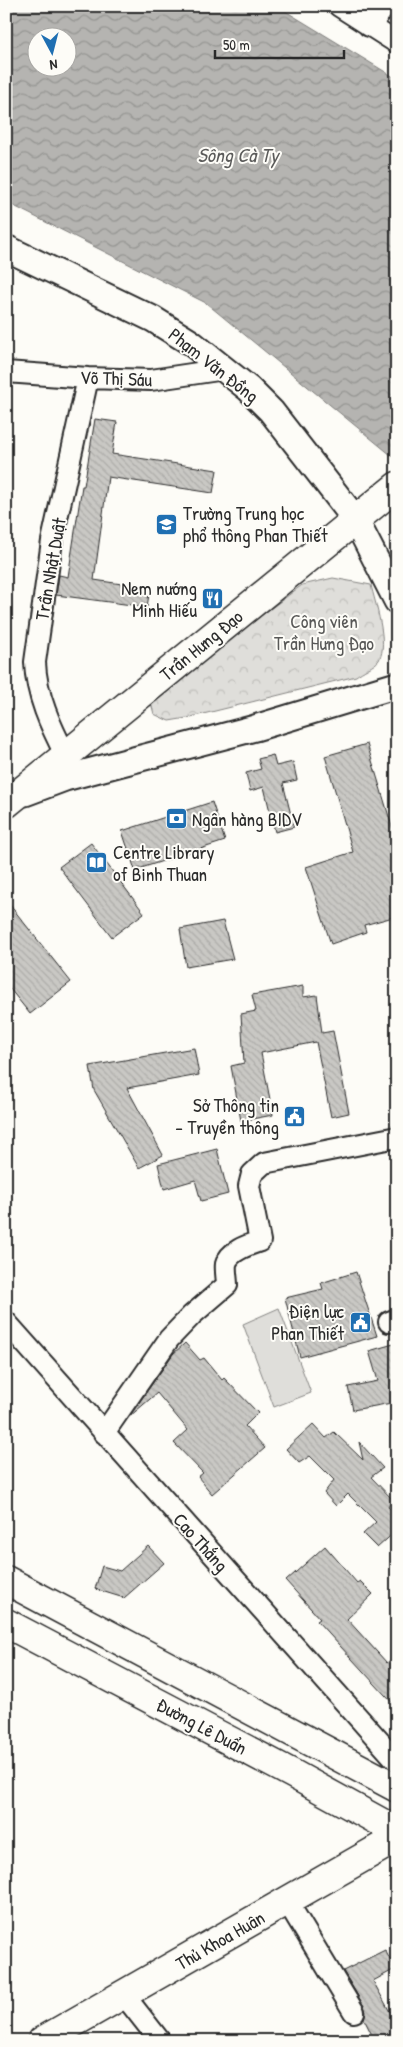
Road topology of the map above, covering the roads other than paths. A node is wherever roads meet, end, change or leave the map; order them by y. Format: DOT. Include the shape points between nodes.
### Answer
graph roads {
  1 [pos="338,6"];
  2 [pos="386,6"];
  3 [pos="369,26"];
  4 [pos="397,43"];
  5 [pos="6,248"];
  6 [pos="225,369"];
  7 [pos="6,372"];
  8 [pos="88,378"];
  9 [pos="397,486"];
  10 [pos="356,519"];
  11 [pos="397,601"];
  12 [pos="397,685"];
  13 [pos="66,756"];
  14 [pos="11,801"];
  15 [pos="397,1137"];
  16 [pos="6,1322"];
  17 [pos="104,1433"];
  18 [pos="6,1580"];
  19 [pos="6,1623"];
  20 [pos="397,1761"];
  21 [pos="397,1788"];
  22 [pos="397,1831"];
  23 [pos="397,1838"];
  24 [pos="287,1901"];
  25 [pos="124,1995"];
  26 [pos="354,2012"];
  27 [pos="42,2041"];
  28 [pos="160,2041"];
  1 -- 3 [label="street"];
  2 -- 3 [label="street"];
  3 -- 4 [label="street"];
  5 -- 6 [label="street, Phạm Văn Đồng" via="153,319"];
  6 -- 8 [label="street, Võ Thị Sáu" via="151,380"];
  6 -- 10 [label="street, Phạm Văn Đồng" via="271,411"];
  7 -- 8 [label="street, Võ Thị Sáu"];
  8 -- 13 [label="street, Trần Nhật Duật" via="52,542 35,662 36,677 50,725"];
  9 -- 10 [label="main road, Trần Hưng Đạo"];
  10 -- 11 [label="street, Phạm Văn Đồng"];
  10 -- 13 [label="main road, Trần Hưng Đạo"];
  12 -- 14 [label="street" via="255,728 65,778"];
  13 -- 14 [label="main road, Trần Hưng Đạo"];
  15 -- 17 [label="street" via="264,1163 252,1174 249,1186 260,1241 232,1254 226,1263 227,1285 169,1339"];
  16 -- 17 [label="street, Cao Thắng"];
  17 -- 20 [label="street, Cao Thắng"];
  18 -- 21 [label="main road, Đường Lê Duẩn"];
  19 -- 22 [label="main road, Đường Lê Duẩn"];
  23 -- 24 [label="main road, Thủ Khoa Huân"];
  24 -- 25 [label="main road, Thủ Khoa Huân"];
  24 -- 26 [label="street"];
  25 -- 27 [label="main road, Thủ Khoa Huân"];
  25 -- 28 [label="street"];
}
